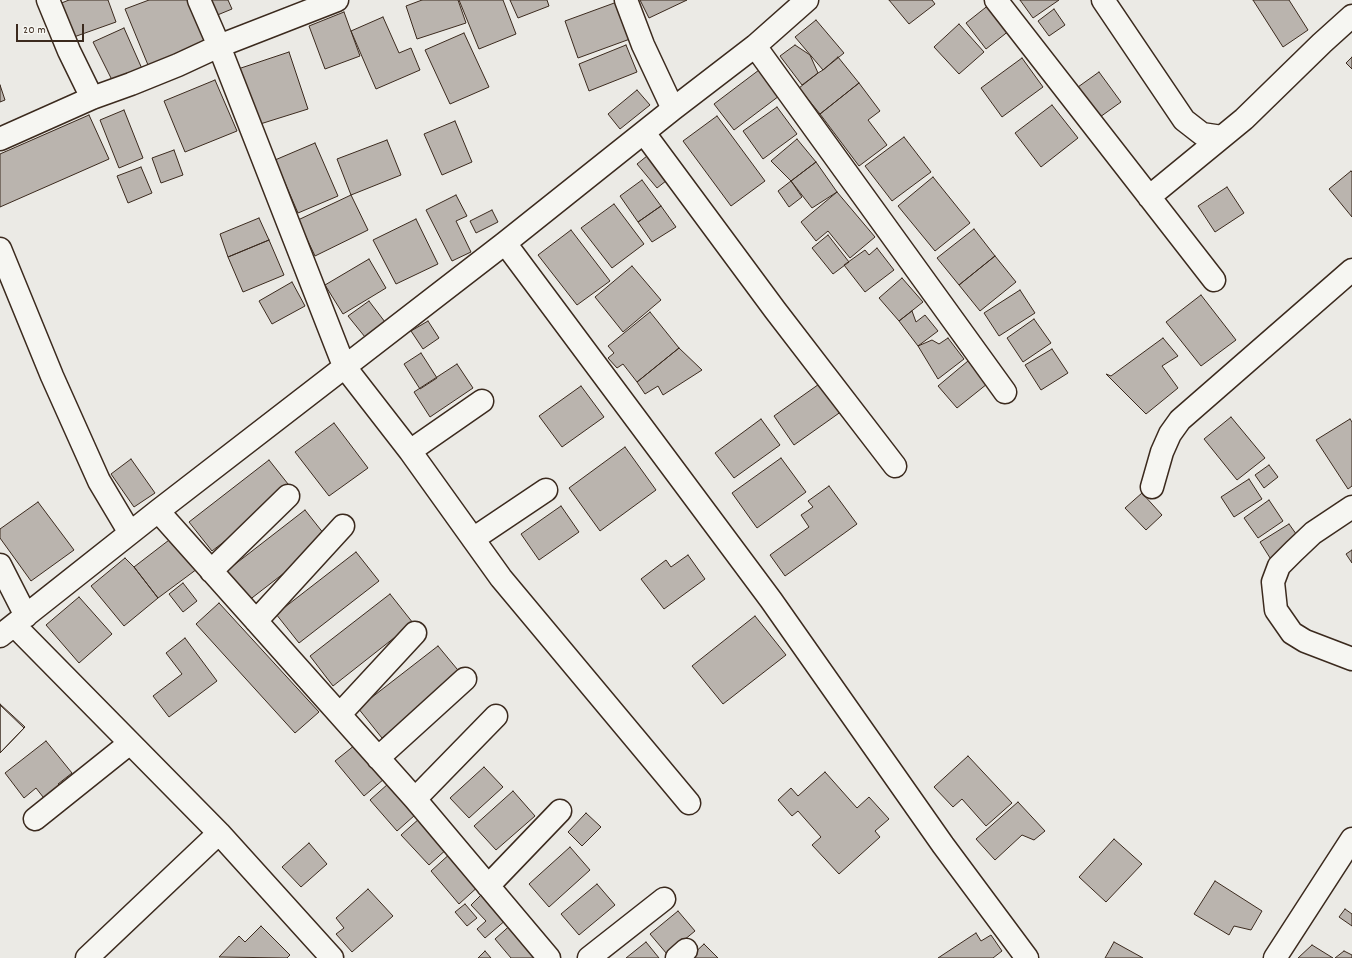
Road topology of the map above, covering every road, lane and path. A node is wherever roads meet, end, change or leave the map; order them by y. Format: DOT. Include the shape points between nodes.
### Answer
graph roads {
  1 [pos="48,0"];
  2 [pos="199,0"];
  3 [pos="338,0"];
  4 [pos="626,0"];
  5 [pos="807,0"];
  6 [pos="996,0"];
  7 [pos="1103,0"];
  8 [pos="1352,16"];
  9 [pos="219,46"];
  10 [pos="755,46"];
  11 [pos="92,98"];
  12 [pos="673,109"];
  13 [pos="644,132"];
  14 [pos="1222,137"];
  15 [pos="0,139"];
  16 [pos="1149,197"];
  17 [pos="505,243"];
  18 [pos="0,248"];
  19 [pos="1352,270"];
  20 [pos="1214,280"];
  21 [pos="344,366"];
  22 [pos="1005,392"];
  23 [pos="482,401"];
  24 [pos="410,451"];
  25 [pos="895,466"];
  26 [pos="1152,487"];
  27 [pos="546,490"];
  28 [pos="288,496"];
  29 [pos="1352,507"];
  30 [pos="158,511"];
  31 [pos="343,526"];
  32 [pos="130,533"];
  33 [pos="472,539"];
  34 [pos="0,565"];
  35 [pos="211,571"];
  36 [pos="256,620"];
  37 [pos="13,626"];
  38 [pos="415,633"];
  39 [pos="1352,659"];
  40 [pos="465,679"];
  41 [pos="340,714"];
  42 [pos="496,716"];
  43 [pos="130,743"];
  44 [pos="378,758"];
  45 [pos="416,799"];
  46 [pos="689,803"];
  47 [pos="560,811"];
  48 [pos="35,819"];
  49 [pos="219,833"];
  50 [pos="1352,839"];
  51 [pos="488,886"];
  52 [pos="664,899"];
  53 [pos="87,958"];
  54 [pos="332,958"];
  55 [pos="549,958"];
  56 [pos="589,958"];
  57 [pos="1027,958"];
  58 [pos="1275,958"];
  1 -- 11 [label="street"];
  2 -- 9 [label="street"];
  3 -- 9 [label="street"];
  4 -- 12 [label="street" via="643,45"];
  5 -- 10 [label="street"];
  6 -- 16 [label="street"];
  7 -- 14 [label="street" via="1184,120 1202,134"];
  8 -- 14 [label="street"];
  9 -- 11 [label="street" via="178,65"];
  9 -- 21 [label="street"];
  10 -- 12 [label="street"];
  10 -- 22 [label="street"];
  11 -- 15 [label="street"];
  12 -- 13 [label="street"];
  13 -- 17 [label="street"];
  13 -- 25 [label="street" via="775,310"];
  14 -- 16 [label="street"];
  16 -- 20 [label="street"];
  17 -- 21 [label="street"];
  17 -- 57 [label="street" via="771,600 943,845"];
  18 -- 32 [label="street" via="52,376 100,481"];
  19 -- 26 [label="street" via="1180,420 1162,452"];
  21 -- 24 [label="street"];
  21 -- 30 [label="street"];
  23 -- 24 [label="street"];
  24 -- 33 [label="street"];
  27 -- 33 [label="street"];
  28 -- 35 [label="street"];
  29 -- 39 [label="street" via="1313,533 1294,551 1279,566 1273,582 1276,610 1292,633 1305,641"];
  30 -- 32 [label="street"];
  30 -- 35 [label="street"];
  31 -- 36 [label="street"];
  32 -- 37 [label="street"];
  33 -- 46 [label="street" via="501,578"];
  34 -- 37 [label="street"];
  35 -- 36 [label="street"];
  36 -- 41 [label="street"];
  37 -- 43 [label="street"];
  38 -- 41 [label="street"];
  40 -- 44 [label="street"];
  41 -- 44 [label="street"];
  42 -- 45 [label="street"];
  43 -- 48 [label="street"];
  43 -- 49 [label="street"];
  44 -- 45 [label="street"];
  45 -- 51 [label="street"];
  47 -- 51 [label="street"];
  49 -- 53 [label="street"];
  49 -- 54 [label="street"];
  50 -- 58 [label="street"];
  51 -- 55 [label="street"];
  52 -- 56 [label="street"];
}
